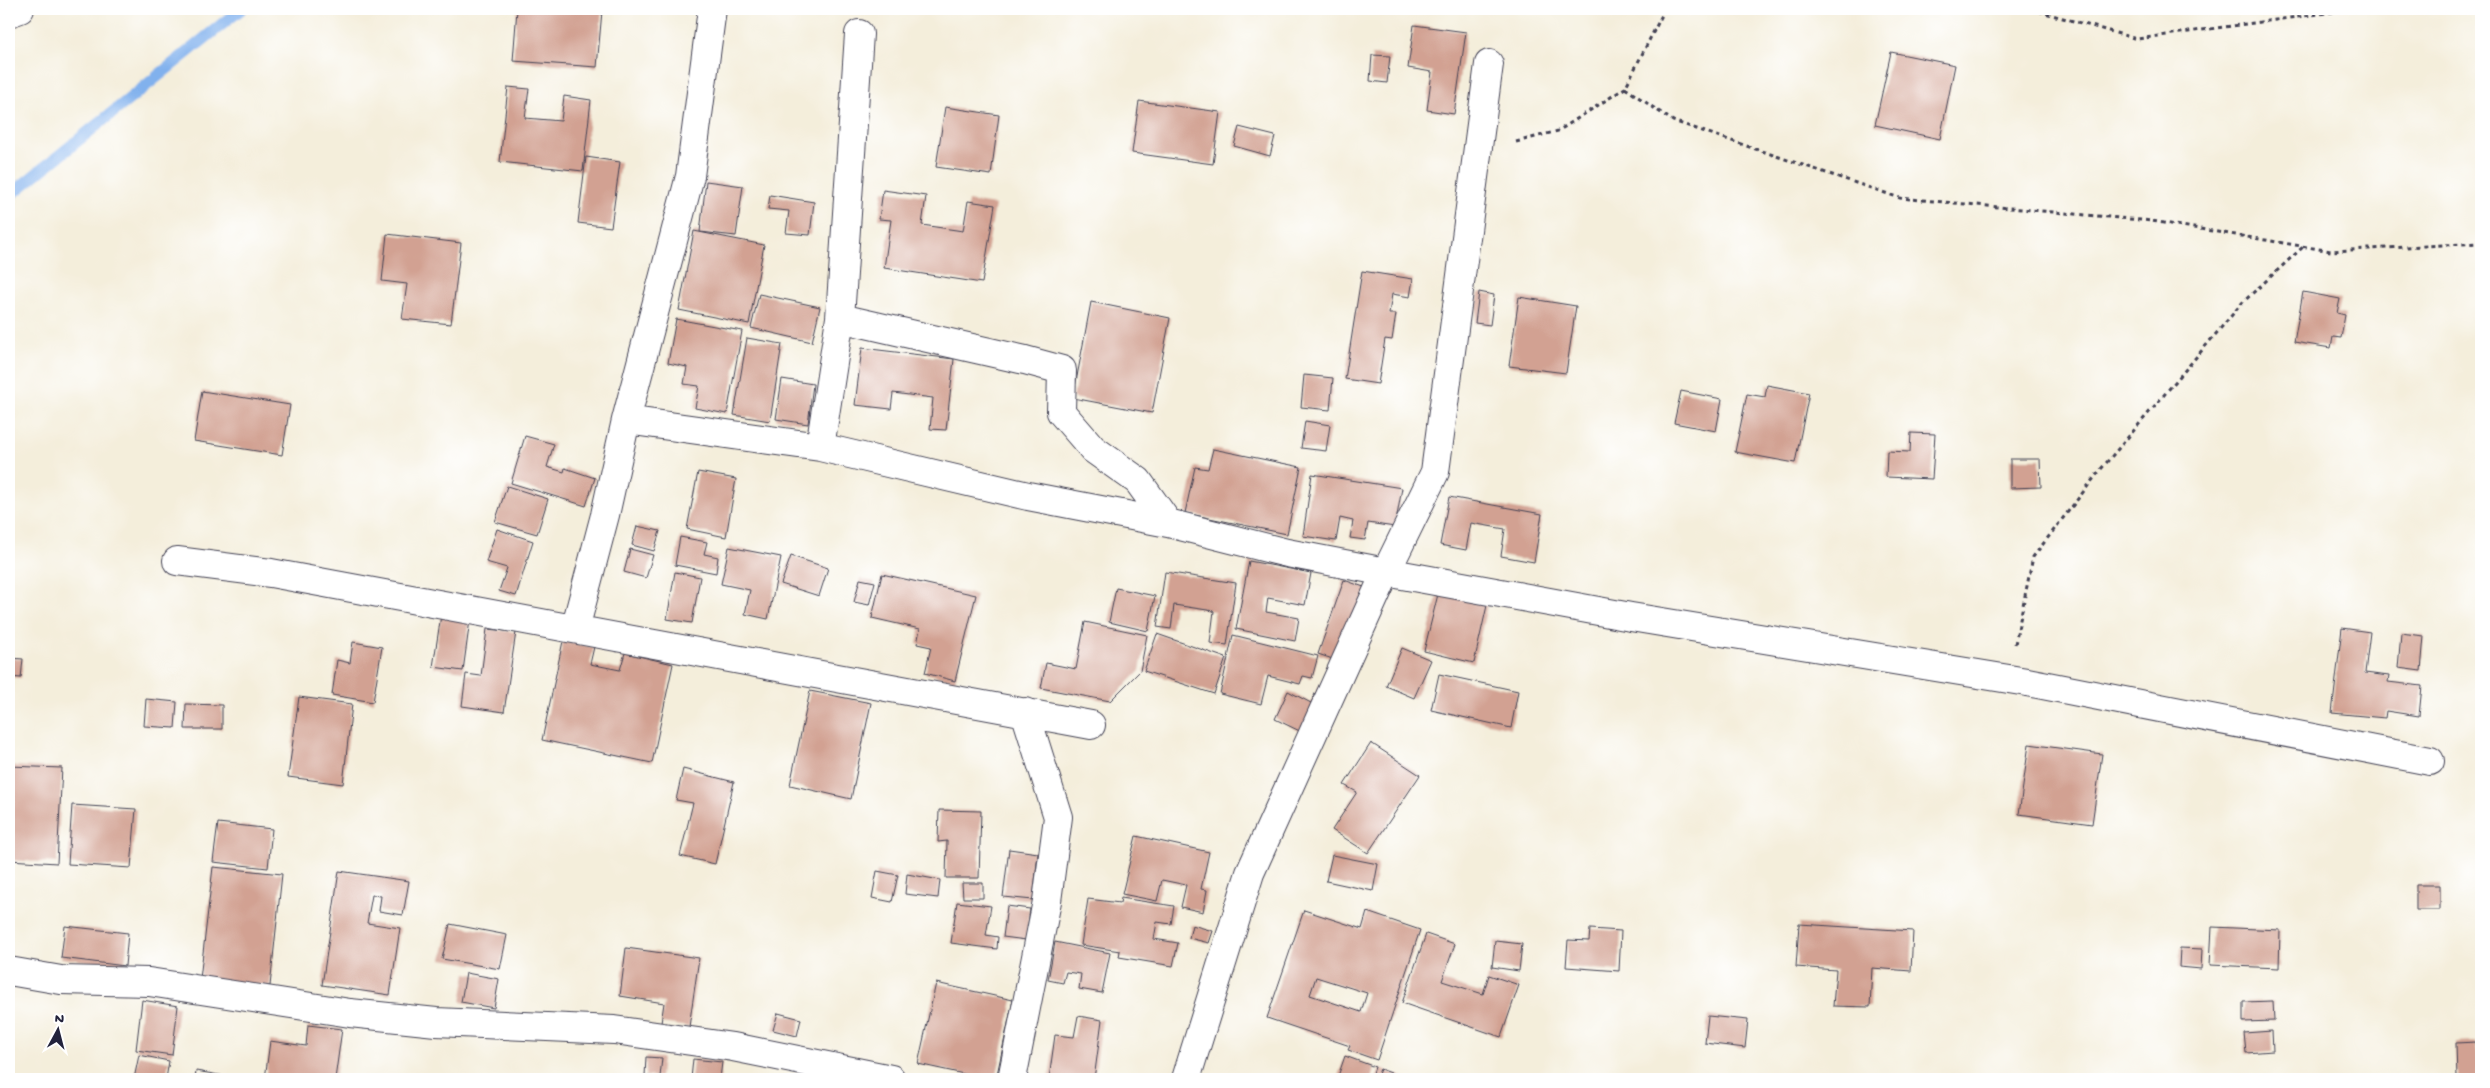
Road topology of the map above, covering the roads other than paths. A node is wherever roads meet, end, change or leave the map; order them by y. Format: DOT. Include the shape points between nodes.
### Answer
graph roads {
  1 [pos="20,9"];
  2 [pos="712,9"];
  3 [pos="9,13"];
  4 [pos="859,34"];
  5 [pos="1489,64"];
  6 [pos="840,318"];
  7 [pos="626,420"];
  8 [pos="820,447"];
  9 [pos="1168,523"];
  10 [pos="177,561"];
  11 [pos="1386,572"];
  12 [pos="575,629"];
  13 [pos="1025,712"];
  14 [pos="1091,725"];
  15 [pos="2430,761"];
  16 [pos="9,971"];
  17 [pos="891,1079"];
  18 [pos="1012,1079"];
  19 [pos="1186,1079"];
  1 -- 3 [label="street"];
  2 -- 7 [label="street" via="690,176"];
  4 -- 6 [label="street"];
  5 -- 11 [label="street" via="1434,472"];
  6 -- 8 [label="street"];
  6 -- 9 [label="street" via="1062,370 1061,412 1093,449 1138,481"];
  7 -- 8 [label="street"];
  7 -- 12 [label="street"];
  8 -- 9 [label="street" via="1028,496"];
  9 -- 11 [label="street" via="1288,553"];
  10 -- 12 [label="street" via="271,573"];
  11 -- 15 [label="street" via="1631,617 2007,679"];
  11 -- 19 [label="street" via="1250,873"];
  12 -- 13 [label="street"];
  13 -- 14 [label="street"];
  13 -- 18 [label="street" via="1058,817 1047,901"];
  16 -- 17 [label="street" via="61,980 149,982 350,1013 436,1022 614,1030 733,1047"];
}
